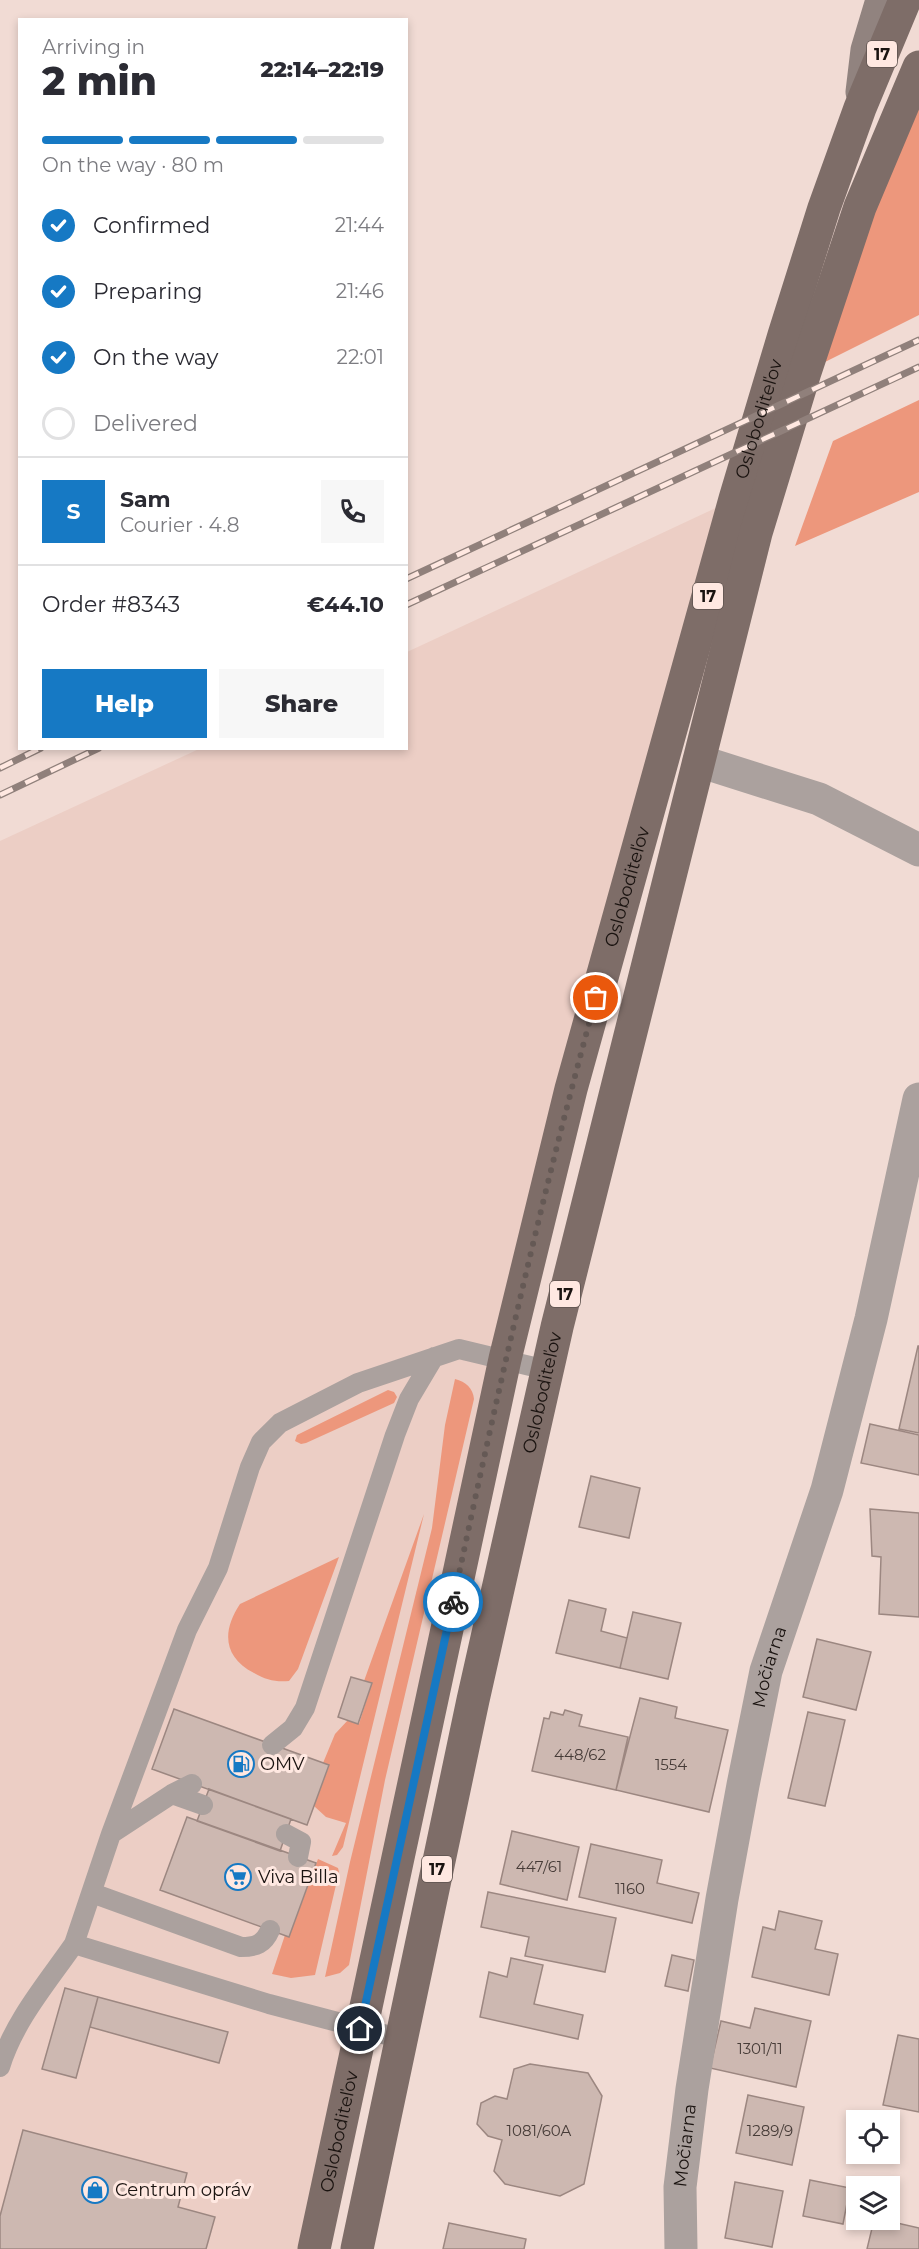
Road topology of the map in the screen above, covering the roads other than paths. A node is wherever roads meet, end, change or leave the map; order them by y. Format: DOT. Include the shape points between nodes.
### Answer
graph roads {
  1 [pos="882,0"];
  2 [pos="905,0"];
  3 [pos="919,68"];
  4 [pos="860,108"];
  5 [pos="699,761"];
  6 [pos="919,850"];
  7 [pos="919,1099"];
  8 [pos="434,1357"];
  9 [pos="505,1359"];
  10 [pos="547,1370"];
  11 [pos="272,1745"];
  12 [pos="192,1784"];
  13 [pos="172,1794"];
  14 [pos="203,1805"];
  15 [pos="111,1834"];
  16 [pos="286,1834"];
  17 [pos="298,1857"];
  18 [pos="92,1893"];
  19 [pos="270,1930"];
  20 [pos="74,1944"];
  21 [pos="360,2029"];
  22 [pos="402,2038"];
  23 [pos="0,2067"];
  24 [pos="314,2249"];
  25 [pos="357,2249"];
  26 [pos="681,2249"];
  1 -- 4 [label="street" via="867,50"];
  2 -- 4 [label="main road, Osloboditeľov / 17"];
  3 -- 5 [label="main road, Osloboditeľov / 17" via="861,207 805,372 756,533"];
  4 -- 9 [label="main road, Osloboditeľov / 17" via="818,229 735,499 571,1089"];
  5 -- 6 [label="street" via="819,799"];
  5 -- 10 [label="main road, Osloboditeľov / 17"];
  7 -- 26 [label="street, Močiarna" via="871,1319 827,1490 766,1671 747,1762 692,2089 680,2187"];
  8 -- 9 [label="lane" via="459,1348"];
  8 -- 11 [label="lane" via="395,1435 305,1708 293,1728"];
  8 -- 15 [label="lane" via="358,1383 280,1423 261,1442 218,1568 187,1630"];
  9 -- 10 [label="lane"];
  9 -- 21 [label="main road, Osloboditeľov / 17"];
  10 -- 22 [label="main road, Osloboditeľov / 17"];
  12 -- 13 [label="lane"];
  13 -- 14 [label="lane"];
  13 -- 15 [label="lane"];
  15 -- 18 [label="lane"];
  16 -- 17 [label="lane" via="301,1842"];
  18 -- 19 [label="lane" via="241,1947 260,1944"];
  18 -- 20 [label="lane"];
  20 -- 21 [label="lane"];
  20 -- 23 [label="lane" via="7,2044"];
  21 -- 22 [label="lane"];
  21 -- 24 [label="main road, Osloboditeľov / 17"];
  22 -- 25 [label="main road, Osloboditeľov / 17"];
}
